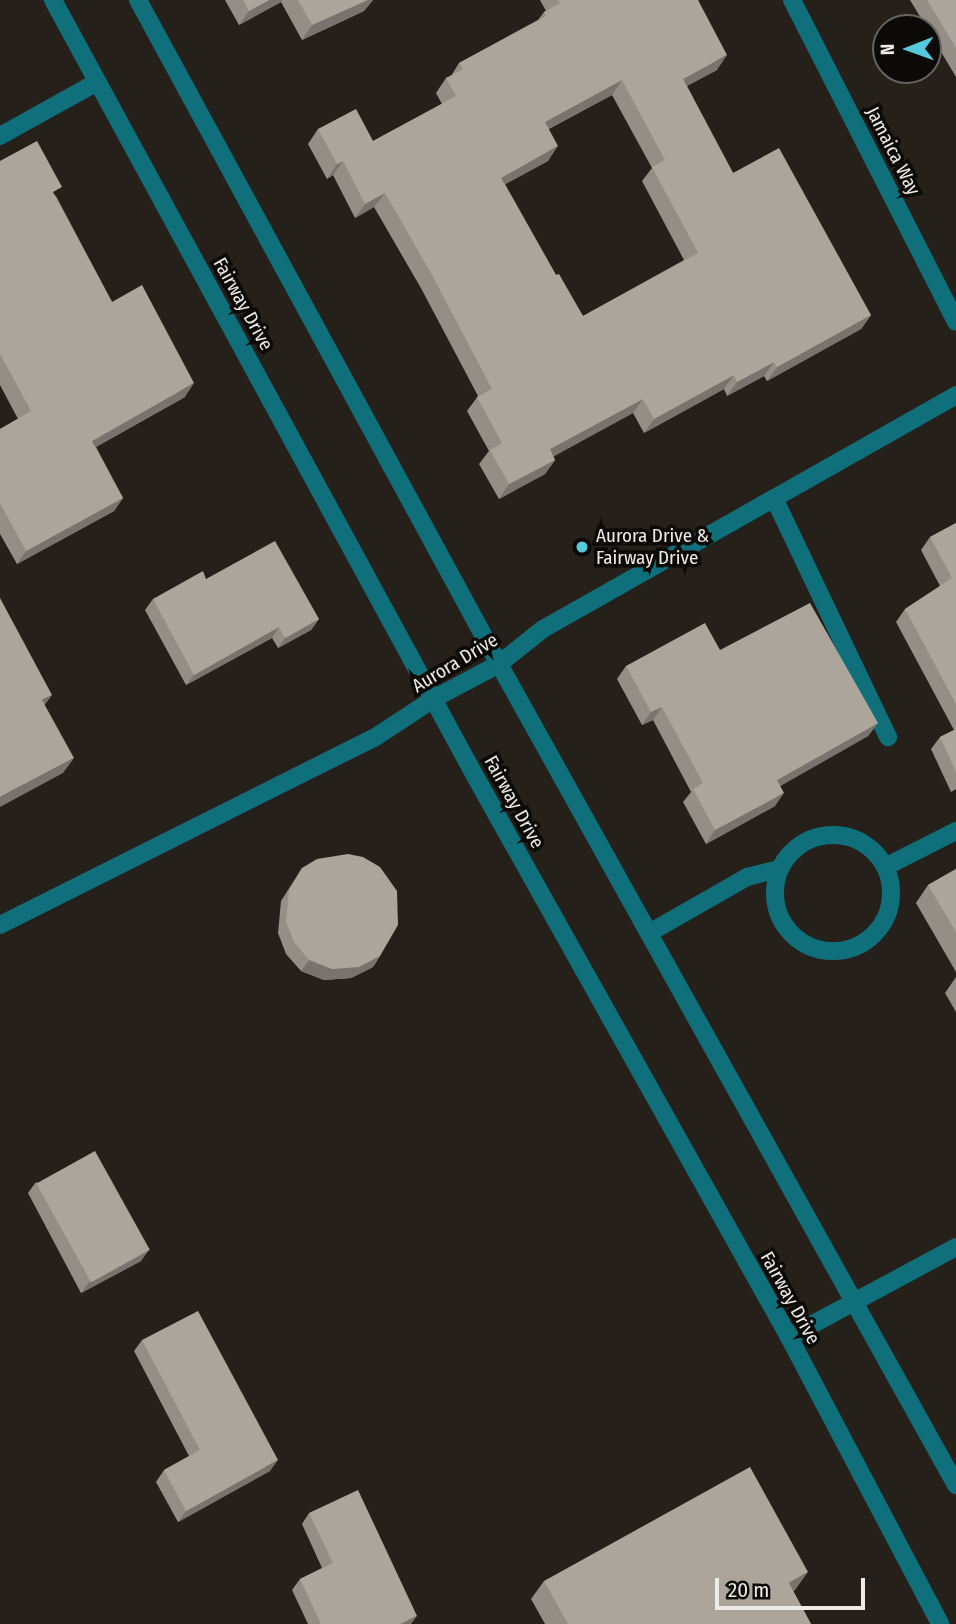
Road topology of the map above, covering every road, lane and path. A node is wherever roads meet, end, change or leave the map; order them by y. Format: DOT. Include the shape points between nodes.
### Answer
graph roads {
  1 [pos="52,0"];
  2 [pos="138,0"];
  3 [pos="792,0"];
  4 [pos="97,82"];
  5 [pos="0,136"];
  6 [pos="956,322"];
  7 [pos="956,396"];
  8 [pos="774,498"];
  9 [pos="499,664"];
  10 [pos="435,698"];
  11 [pos="888,737"];
  12 [pos="956,831"];
  13 [pos="885,867"];
  14 [pos="779,869"];
  15 [pos="0,925"];
  16 [pos="649,933"];
  17 [pos="956,1247"];
  18 [pos="852,1303"];
  19 [pos="789,1337"];
  20 [pos="956,1485"];
  21 [pos="940,1624"];
  1 -- 4 [label="street, Fairway Drive"];
  2 -- 9 [label="street"];
  3 -- 6 [label="street, Jamaica Way"];
  4 -- 5 [label="street"];
  4 -- 10 [label="street, Fairway Drive"];
  7 -- 8 [label="street, Aurora Drive"];
  8 -- 9 [label="street, Aurora Drive" via="543,629"];
  8 -- 11 [label="street"];
  9 -- 10 [label="street, Aurora Drive"];
  9 -- 16 [label="street"];
  10 -- 15 [label="street, Aurora Drive" via="374,738"];
  10 -- 19 [label="street, Fairway Drive"];
  12 -- 13 [label="street"];
  13 -- 14 [label="street" via="866,846 841,835 805,841"];
  13 -- 14 [label="street" via="890,906 882,925 868,939 830,951 812,948 783,923 776,906"];
  14 -- 16 [label="street" via="747,877"];
  16 -- 18 [label="street"];
  17 -- 18 [label="street"];
  18 -- 19 [label="street"];
  18 -- 20 [label="street"];
  19 -- 21 [label="street, Fairway Drive"];
}
